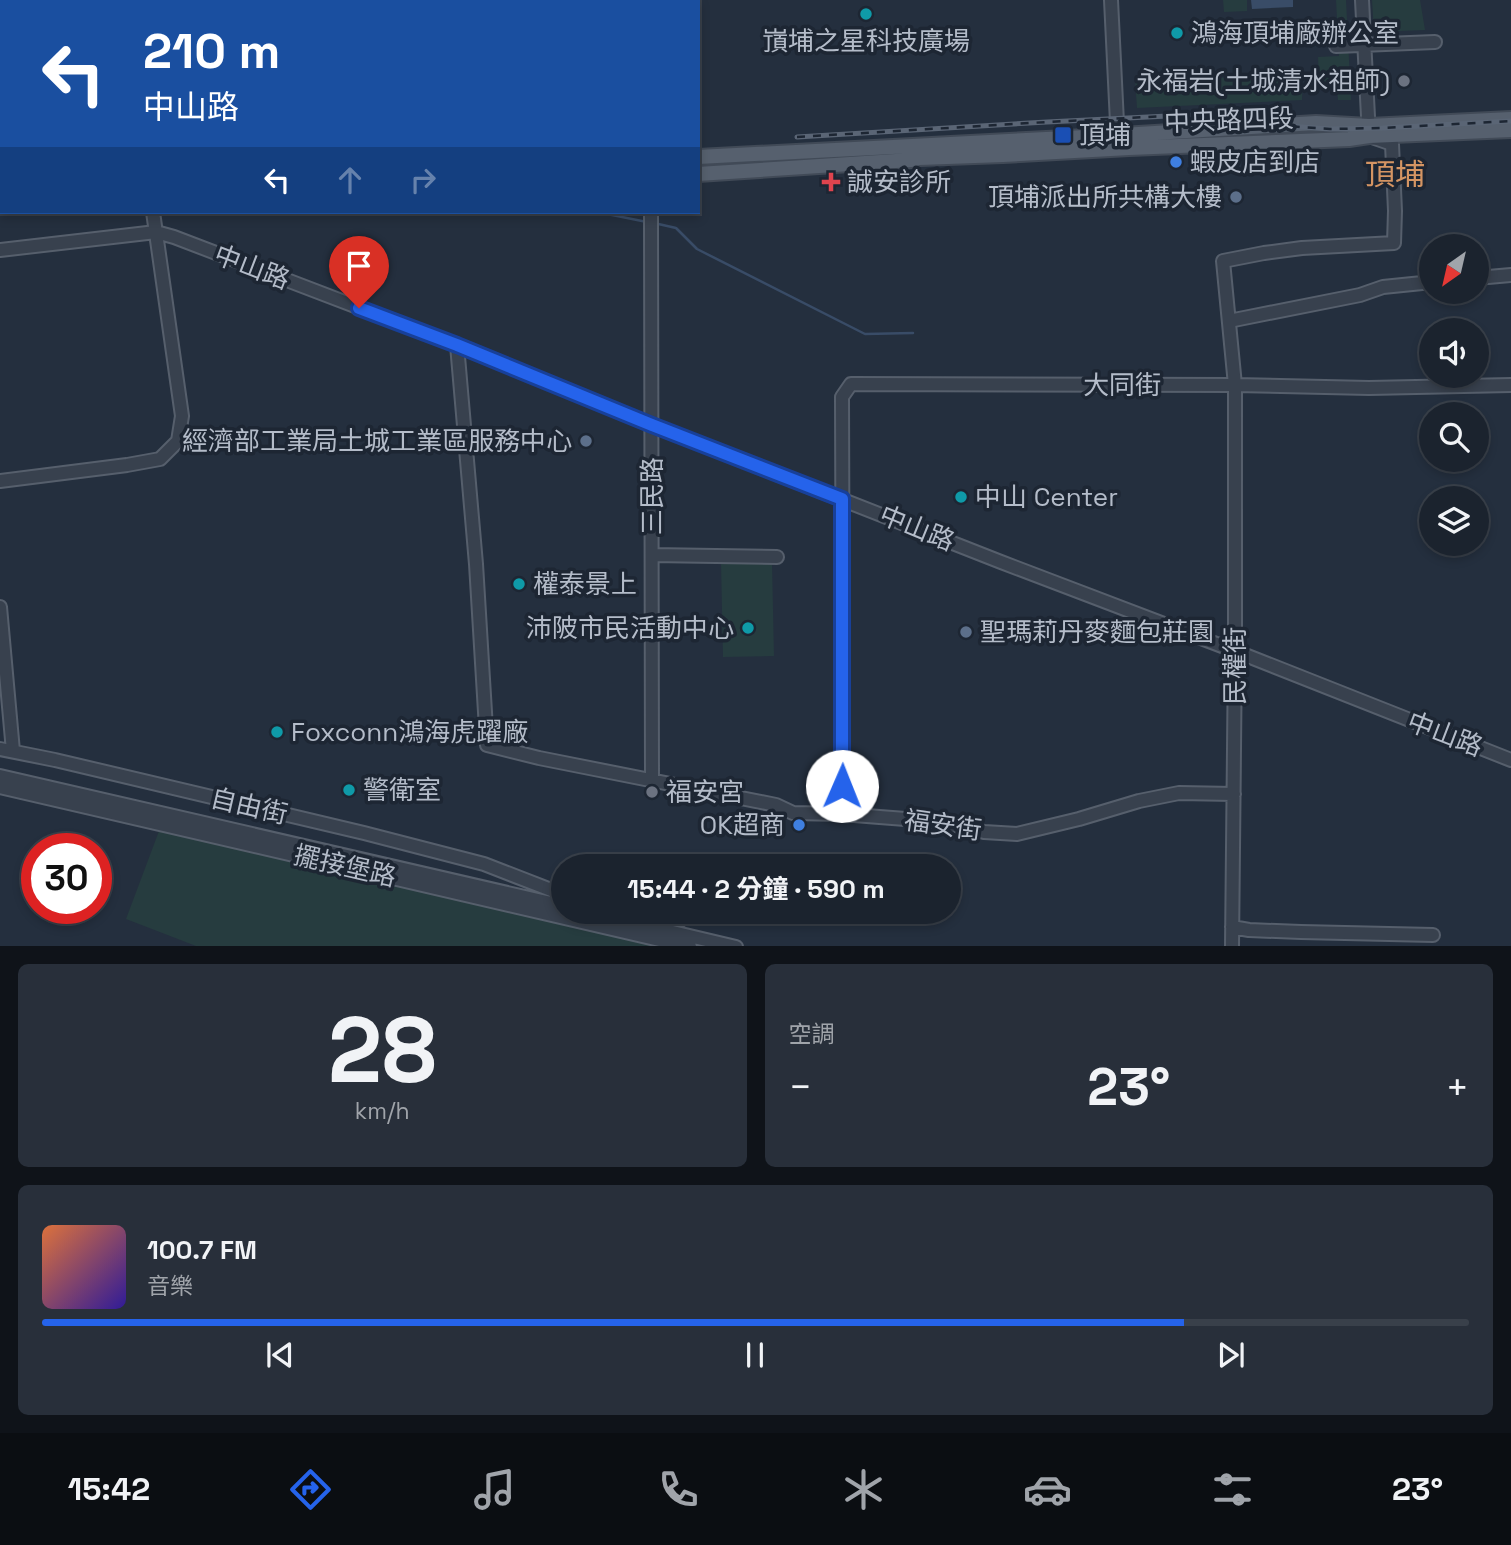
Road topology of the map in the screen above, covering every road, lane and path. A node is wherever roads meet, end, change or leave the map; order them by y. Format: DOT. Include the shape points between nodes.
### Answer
graph roads {
  1 [pos="1111,0"];
  2 [pos="1362,0"];
  3 [pos="1434,42"];
  4 [pos="1365,44"];
  5 [pos="1336,46"];
  6 [pos="1511,120"];
  7 [pos="1511,130"];
  8 [pos="1369,131"];
  9 [pos="1118,142"];
  10 [pos="700,158"];
  11 [pos="700,174"];
  12 [pos="153,214"];
  13 [pos="651,214"];
  14 [pos="156,232"];
  15 [pos="0,250"];
  16 [pos="1511,275"];
  17 [pos="1489,277"];
  18 [pos="1419,283"];
  19 [pos="1230,321"];
  20 [pos="457,345"];
  21 [pos="1235,385"];
  22 [pos="1511,385"];
  23 [pos="652,425"];
  24 [pos="0,481"];
  25 [pos="842,499"];
  26 [pos="652,555"];
  27 [pos="777,557"];
  28 [pos="0,607"];
  29 [pos="1236,651"];
  30 [pos="6,750"];
  31 [pos="1511,760"];
  32 [pos="0,776"];
  33 [pos="652,780"];
  34 [pos="0,786"];
  35 [pos="1234,794"];
  36 [pos="841,814"];
  37 [pos="551,890"];
  38 [pos="551,903"];
  39 [pos="639,924"];
  40 [pos="1232,927"];
  41 [pos="1433,935"];
  42 [pos="686,946"];
  43 [pos="732,946"];
  44 [pos="1233,946"];
  1 -- 9 [label="street"];
  2 -- 4 [label="street"];
  3 -- 4 [label="street"];
  4 -- 5 [label="street"];
  4 -- 8 [label="street"];
  6 -- 8 [label="main road, 中央路四段"];
  7 -- 8 [label="main road, 中央路四段"];
  8 -- 9 [label="main road, 中央路四段" via="1349,139"];
  8 -- 19 [label="street, 民權街" via="1392,144 1394,243 1302,248 1223,261"];
  9 -- 10 [label="main road, 中央路四段"];
  9 -- 11 [label="main road, 中央路四段" via="1003,155"];
  12 -- 14 [label="street"];
  13 -- 23 [label="street, 三民路"];
  14 -- 15 [label="street, 中山路"];
  14 -- 20 [label="street, 中山路"];
  14 -- 24 [label="street" via="182,416 178,441 160,458"];
  16 -- 17 [label="street"];
  18 -- 19 [label="street" via="1382,287"];
  19 -- 21 [label="street, 民權街"];
  20 -- 23 [label="street, 中山路"];
  20 -- 33 [label="street, 福安街" via="477,564 487,746"];
  21 -- 22 [label="street, 大同街"];
  21 -- 25 [label="street, 大同街" via="851,384 842,397"];
  21 -- 29 [label="street, 民權街"];
  23 -- 25 [label="street, 中山路"];
  23 -- 26 [label="street, 三民路"];
  25 -- 29 [label="street, 中山路"];
  25 -- 36 [label="street"];
  26 -- 27 [label="street"];
  26 -- 33 [label="street, 三民路"];
  28 -- 30 [label="street, 自由街"];
  29 -- 31 [label="street, 中山路"];
  29 -- 35 [label="street, 民權街"];
  30 -- 37 [label="street, 自由街" via="364,833 484,864"];
  32 -- 38 [label="street, 擺接堡路"];
  33 -- 36 [label="street, 福安街" via="776,804 793,813"];
  34 -- 42 [label="street, 擺接堡路"];
  35 -- 36 [label="street, 福安街" via="1179,793 1139,800 1017,834"];
  35 -- 40 [label="street, 民權街"];
  39 -- 43 [label="street"];
  40 -- 41 [label="street"];
  40 -- 44 [label="street, 民權街"];
}
